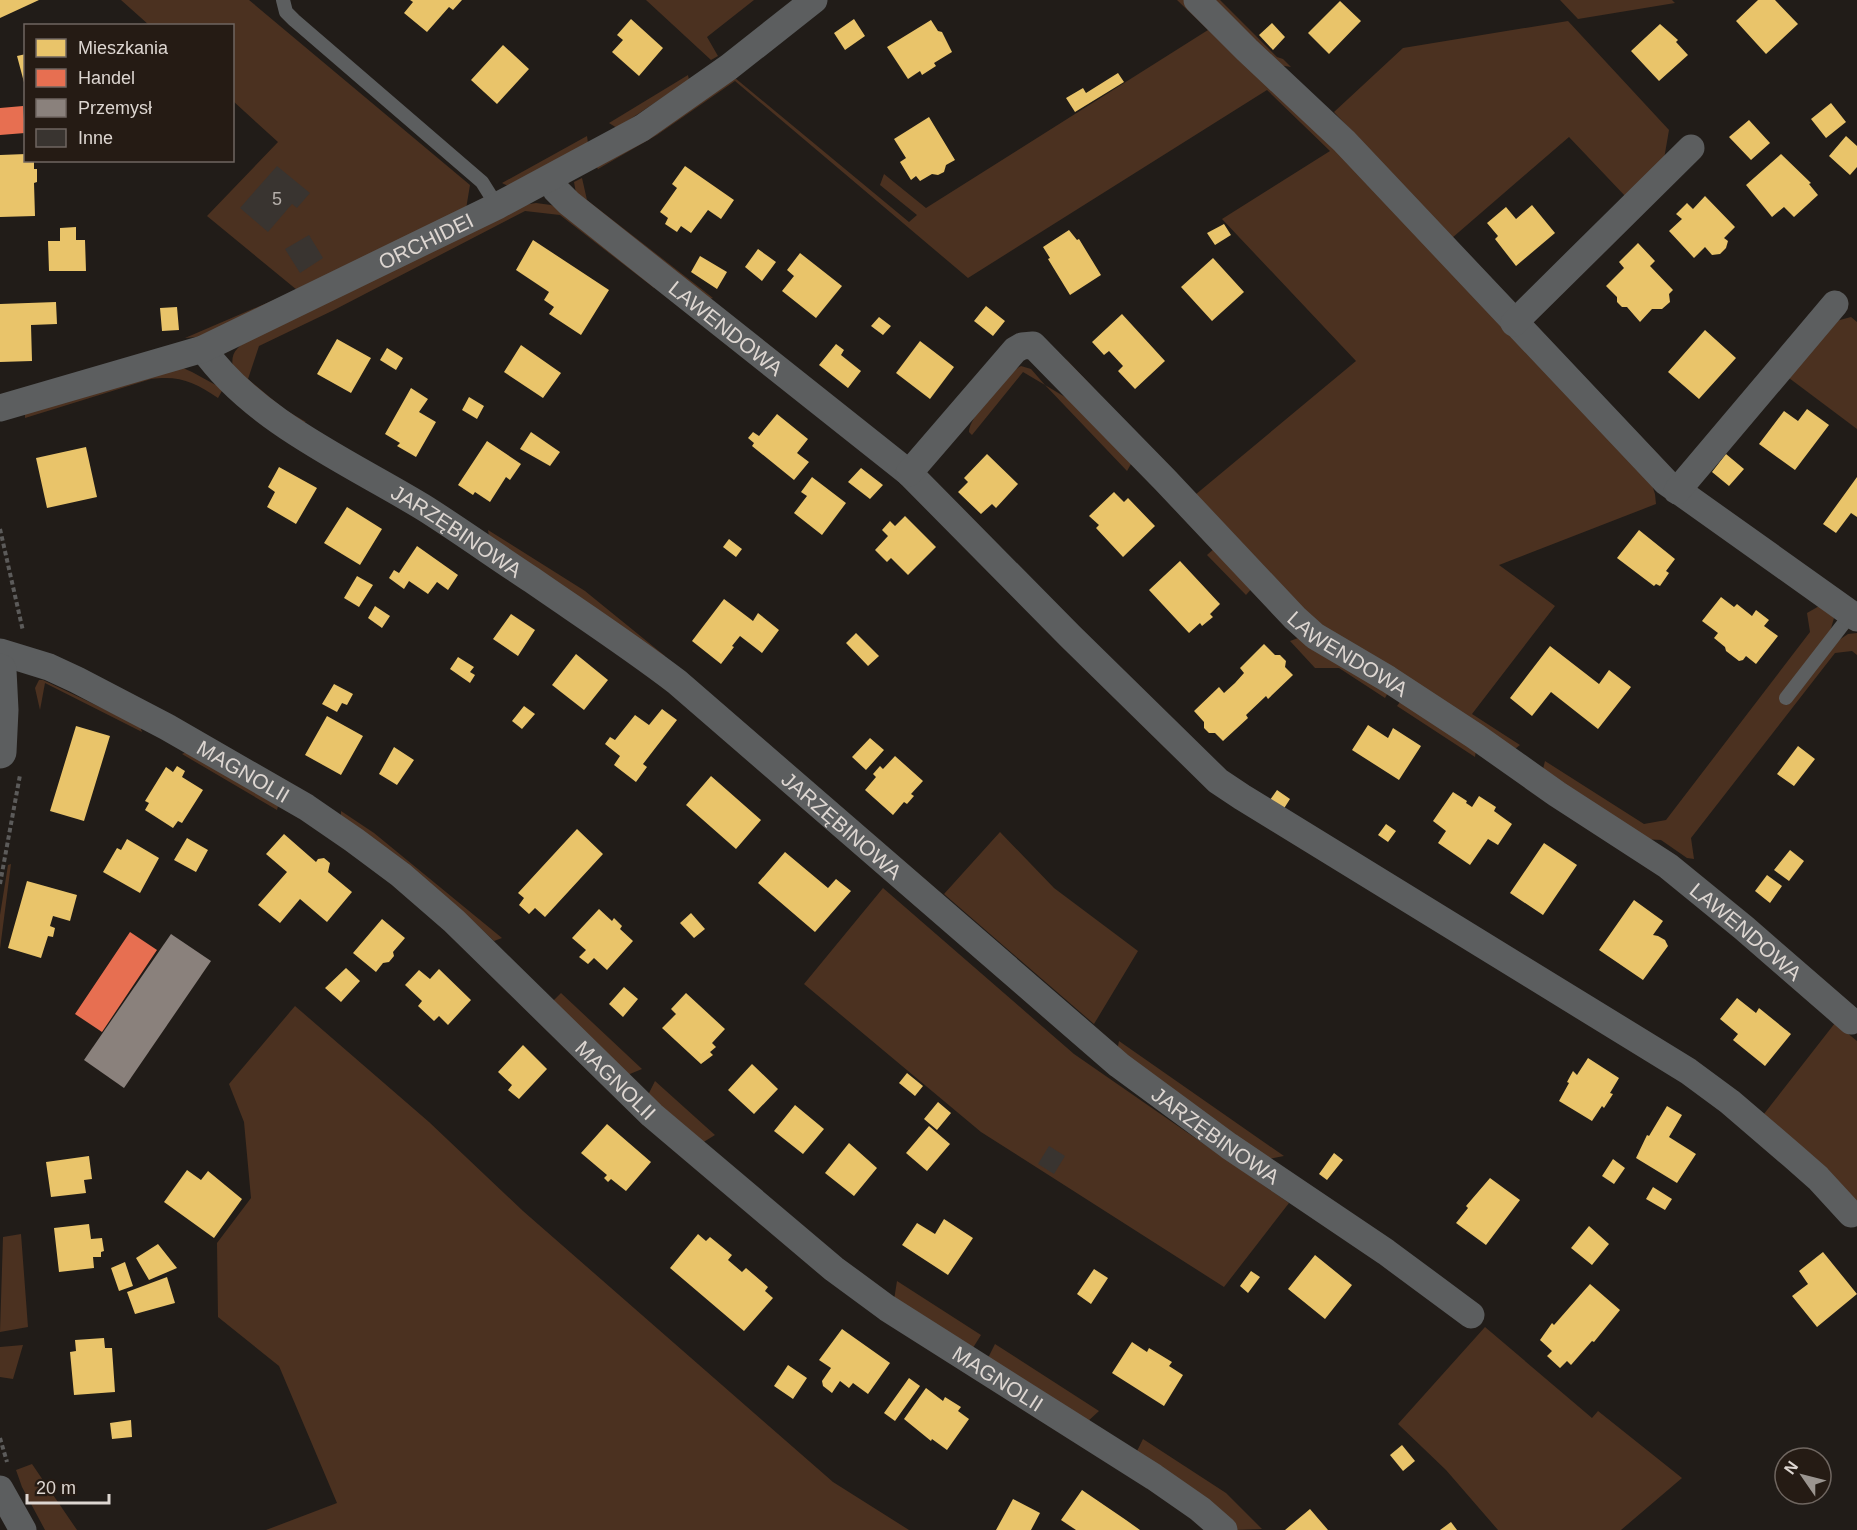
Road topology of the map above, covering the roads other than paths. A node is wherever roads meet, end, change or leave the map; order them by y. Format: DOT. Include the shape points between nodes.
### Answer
graph roads {
  1 [pos="284,0"];
  2 [pos="814,0"];
  3 [pos="1197,0"];
  4 [pos="1691,148"];
  5 [pos="551,178"];
  6 [pos="497,206"];
  7 [pos="1835,304"];
  8 [pos="1514,322"];
  9 [pos="203,349"];
  10 [pos="0,408"];
  11 [pos="909,473"];
  12 [pos="1677,491"];
  13 [pos="1854,616"];
  14 [pos="0,652"];
  15 [pos="0,670"];
  16 [pos="1786,698"];
  17 [pos="1,710"];
  18 [pos="0,752"];
  19 [pos="1851,1021"];
  20 [pos="1854,1217"];
  21 [pos="1471,1315"];
  22 [pos="0,1489"];
  23 [pos="22,1530"];
  24 [pos="1224,1530"];
  1 -- 6 [label="lane" via="286,12 294,20 482,182"];
  2 -- 5 [label="street, ORCHIDEI" via="664,113"];
  3 -- 8 [label="street" via="1344,141"];
  4 -- 8 [label="street"];
  5 -- 6 [label="street, ORCHIDEI"];
  5 -- 11 [label="street, LAWENDOWA" via="569,203"];
  6 -- 9 [label="street, ORCHIDEI"];
  7 -- 12 [label="street"];
  8 -- 12 [label="street"];
  9 -- 10 [label="street, ORCHIDEI"];
  9 -- 21 [label="street, JARZĘBINOWA" via="238,389 296,432 465,534 677,682 1119,1065"];
  11 -- 19 [label="street, LAWENDOWA" via="1015,350 1033,345 1315,636 1475,736 1668,866"];
  11 -- 20 [label="street, LAWENDOWA" via="1218,781 1688,1071 1793,1156"];
  12 -- 13 [label="street"];
  13 -- 16 [label="lane"];
  14 -- 24 [label="street, MAGNOLII" via="49,667 167,727 306,807 354,840 454,921 652,1115 834,1269 887,1308 1154,1477"];
  15 -- 17 [label="street"];
  17 -- 18 [label="street"];
  22 -- 23 [label="street"];
}
